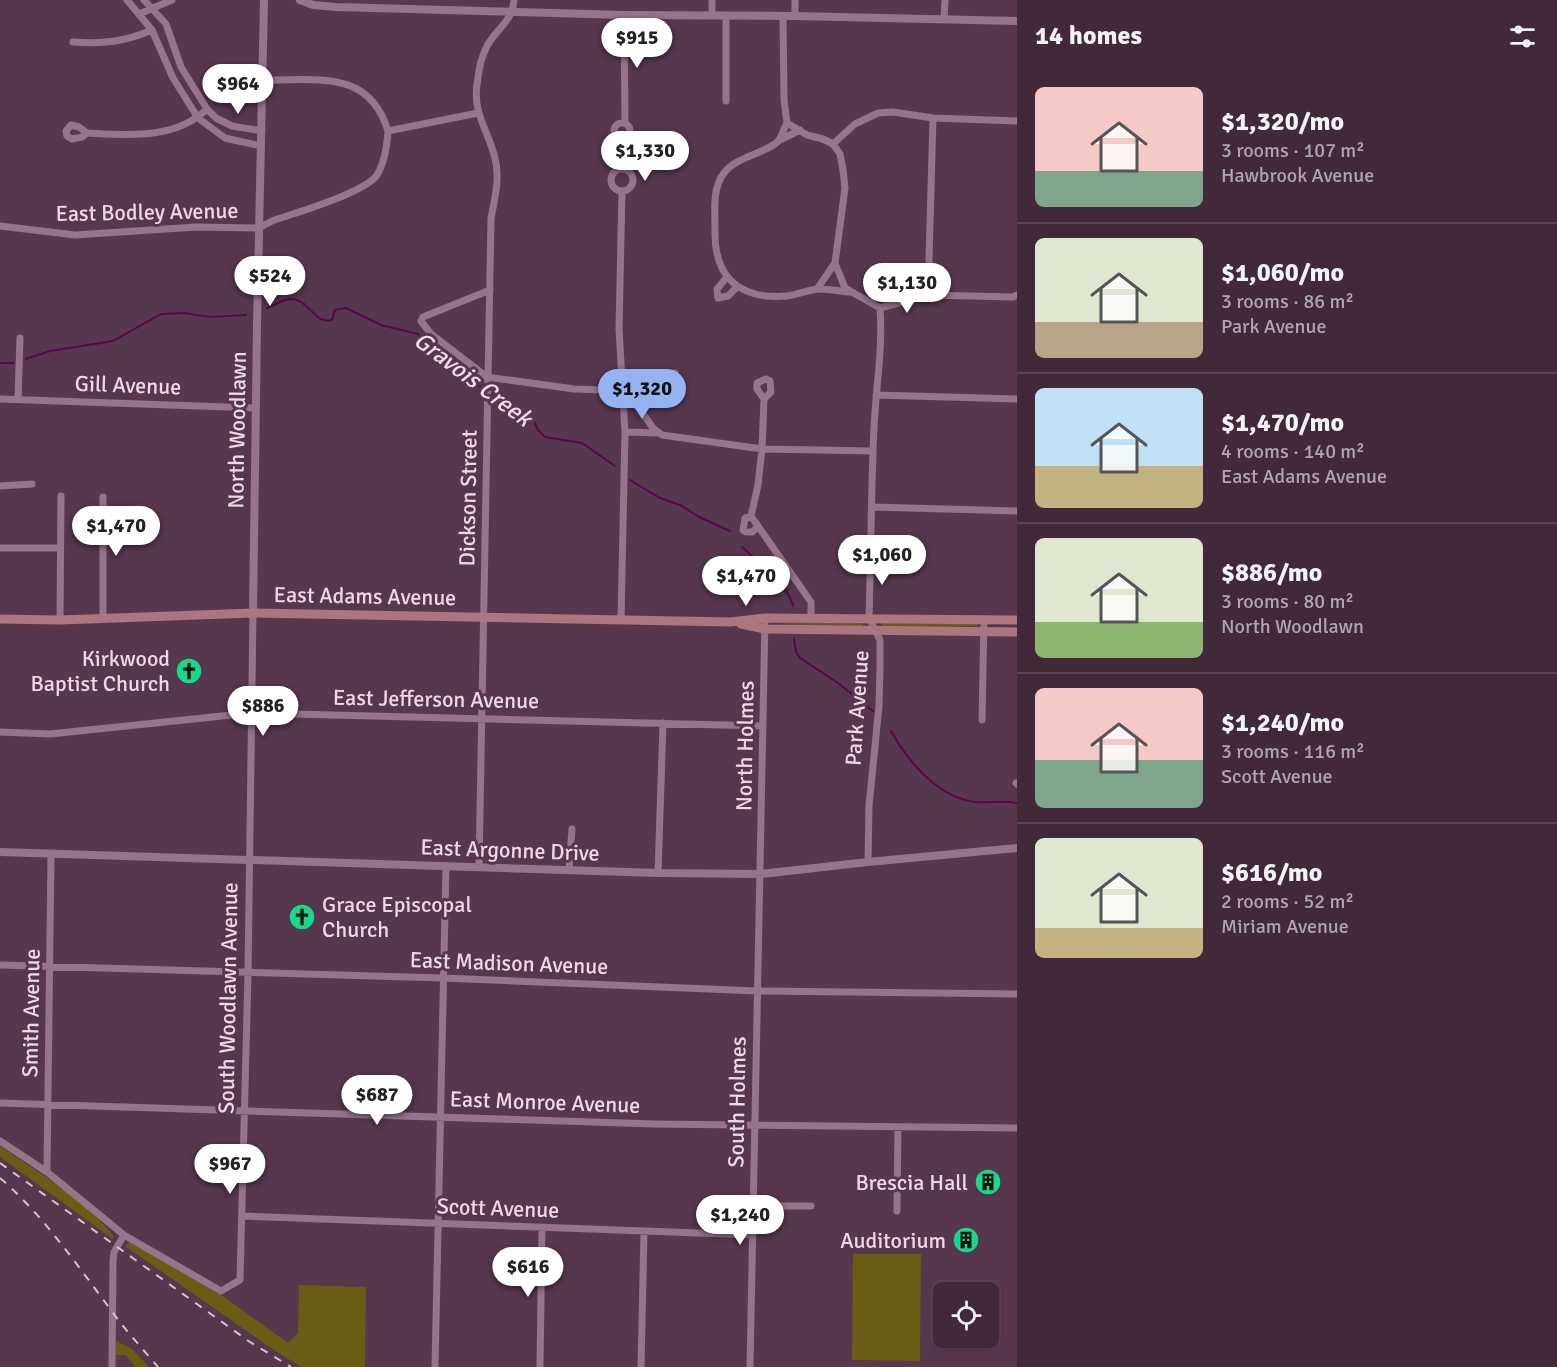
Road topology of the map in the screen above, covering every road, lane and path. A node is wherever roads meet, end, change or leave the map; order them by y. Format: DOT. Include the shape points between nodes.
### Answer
graph roads {
  1 [pos="127,0"];
  2 [pos="144,0"];
  3 [pos="172,0"];
  4 [pos="264,0"];
  5 [pos="300,0"];
  6 [pos="514,0"];
  7 [pos="712,0"];
  8 [pos="795,0"];
  9 [pos="945,0"];
  10 [pos="151,8"];
  11 [pos="514,12"];
  12 [pos="139,14"];
  13 [pos="624,15"];
  14 [pos="712,16"];
  15 [pos="726,16"];
  16 [pos="783,16"];
  17 [pos="795,16"];
  18 [pos="944,19"];
  19 [pos="1017,21"];
  20 [pos="152,30"];
  21 [pos="73,42"];
  22 [pos="263,80"];
  23 [pos="726,101"];
  24 [pos="207,109"];
  25 [pos="478,113"];
  26 [pos="198,118"];
  27 [pos="933,118"];
  28 [pos="1017,121"];
  29 [pos="625,123"];
  30 [pos="787,123"];
  31 [pos="800,130"];
  32 [pos="262,131"];
  33 [pos="388,131"];
  34 [pos="87,133"];
  35 [pos="778,141"];
  36 [pos="833,144"];
  37 [pos="261,146"];
  38 [pos="622,191"];
  39 [pos="0,226"];
  40 [pos="259,228"];
  41 [pos="835,263"];
  42 [pos="727,277"];
  43 [pos="737,287"];
  44 [pos="817,289"];
  45 [pos="490,290"];
  46 [pos="850,292"];
  47 [pos="928,295"];
  48 [pos="1017,295"];
  49 [pos="880,308"];
  50 [pos="20,338"];
  51 [pos="675,374"];
  52 [pos="487,381"];
  53 [pos="876,394"];
  54 [pos="622,396"];
  55 [pos="0,399"];
  56 [pos="18,399"];
  57 [pos="764,399"];
  58 [pos="1017,399"];
  59 [pos="255,408"];
  60 [pos="639,408"];
  61 [pos="625,432"];
  62 [pos="658,433"];
  63 [pos="762,449"];
  64 [pos="873,451"];
  65 [pos="32,484"];
  66 [pos="0,486"];
  67 [pos="61,496"];
  68 [pos="103,497"];
  69 [pos="872,507"];
  70 [pos="1017,512"];
  71 [pos="751,516"];
  72 [pos="758,527"];
  73 [pos="0,548"];
  74 [pos="60,548"];
  75 [pos="253,613"];
  76 [pos="104,618"];
  77 [pos="485,618"];
  78 [pos="811,618"];
  79 [pos="869,618"];
  80 [pos="0,619"];
  81 [pos="984,619"];
  82 [pos="60,620"];
  83 [pos="621,620"];
  84 [pos="1017,620"];
  85 [pos="765,623"];
  86 [pos="875,630"];
  87 [pos="984,632"];
  88 [pos="1017,632"];
  89 [pos="250,713"];
  90 [pos="482,718"];
  91 [pos="982,720"];
  92 [pos="663,723"];
  93 [pos="763,726"];
  94 [pos="0,732"];
  95 [pos="572,829"];
  96 [pos="1017,849"];
  97 [pos="0,852"];
  98 [pos="51,854"];
  99 [pos="248,860"];
  100 [pos="868,862"];
  101 [pos="446,866"];
  102 [pos="479,866"];
  103 [pos="569,870"];
  104 [pos="658,873"];
  105 [pos="761,874"];
  106 [pos="0,965"];
  107 [pos="50,968"];
  108 [pos="248,974"];
  109 [pos="442,978"];
  110 [pos="757,991"];
  111 [pos="1017,993"];
  112 [pos="0,1103"];
  113 [pos="48,1105"];
  114 [pos="244,1110"];
  115 [pos="439,1116"];
  116 [pos="754,1126"];
  117 [pos="898,1127"];
  118 [pos="1017,1128"];
  119 [pos="0,1141"];
  120 [pos="47,1172"];
  121 [pos="753,1206"];
  122 [pos="811,1206"];
  123 [pos="897,1211"];
  124 [pos="242,1216"];
  125 [pos="438,1224"];
  126 [pos="542,1228"];
  127 [pos="644,1232"];
  128 [pos="124,1234"];
  129 [pos="753,1235"];
  130 [pos="112,1367"];
  131 [pos="435,1367"];
  132 [pos="540,1367"];
  133 [pos="641,1367"];
  134 [pos="750,1367"];
  1 -- 12 [label="street"];
  2 -- 10 [label="street"];
  3 -- 10 [label="street"];
  4 -- 22 [label="street, North Woodlawn"];
  5 -- 11 [label="street" via="336,7"];
  6 -- 11 [label="street"];
  7 -- 14 [label="street"];
  8 -- 17 [label="street"];
  9 -- 18 [label="street"];
  10 -- 12 [label="street"];
  10 -- 24 [label="street" via="166,24 181,67"];
  11 -- 13 [label="street"];
  11 -- 25 [label="street, Dickson Street" via="487,46 482,60 477,79"];
  12 -- 20 [label="street"];
  13 -- 14 [label="street"];
  13 -- 29 [label="street"];
  14 -- 15 [label="street"];
  15 -- 16 [label="street"];
  15 -- 23 [label="street"];
  16 -- 17 [label="street"];
  16 -- 30 [label="street"];
  17 -- 18 [label="street"];
  18 -- 19 [label="street"];
  20 -- 21 [label="street" via="116,42"];
  20 -- 26 [label="street" via="173,78"];
  22 -- 32 [label="street, North Woodlawn"];
  22 -- 33 [label="street" via="336,81 354,86 376,104"];
  24 -- 26 [label="street"];
  24 -- 32 [label="street" via="232,126"];
  25 -- 33 [label="street"];
  25 -- 45 [label="street, Dickson Street" via="497,173 491,218"];
  26 -- 34 [label="street" via="137,135"];
  26 -- 37 [label="street" via="225,138"];
  27 -- 28 [label="street"];
  27 -- 36 [label="street" via="878,113 855,124"];
  27 -- 47 [label="street"];
  30 -- 31 [label="street"];
  30 -- 35 [label="street"];
  31 -- 35 [label="street"];
  31 -- 36 [label="street"];
  32 -- 37 [label="street, North Woodlawn"];
  33 -- 40 [label="street" via="376,177 362,189"];
  35 -- 42 [label="street" via="732,165 719,181 714,245"];
  36 -- 41 [label="street" via="840,154 845,188"];
  37 -- 40 [label="street, North Woodlawn"];
  38 -- 54 [label="street"];
  39 -- 40 [label="street, East Bodley Avenue" via="75,235 196,227"];
  40 -- 59 [label="street, North Woodlawn"];
  41 -- 44 [label="street"];
  41 -- 46 [label="street"];
  42 -- 43 [label="street"];
  42 -- 43 [label="street" via="717,289 718,298 728,296"];
  43 -- 44 [label="street" via="767,296"];
  44 -- 46 [label="street"];
  45 -- 52 [label="street, Dickson Street"];
  45 -- 52 [label="street" via="421,321"];
  46 -- 49 [label="street"];
  47 -- 48 [label="street"];
  47 -- 49 [label="street"];
  49 -- 53 [label="street, Park Avenue" via="882,338"];
  50 -- 56 [label="street"];
  51 -- 60 [label="street"];
  52 -- 54 [label="street" via="601,390"];
  52 -- 77 [label="street, Dickson Street"];
  53 -- 58 [label="street"];
  53 -- 64 [label="street, Park Avenue"];
  54 -- 60 [label="street"];
  54 -- 61 [label="street"];
  55 -- 56 [label="street, Gill Avenue"];
  56 -- 59 [label="street, Gill Avenue"];
  57 -- 63 [label="street"];
  59 -- 75 [label="street, North Woodlawn"];
  60 -- 62 [label="street"];
  61 -- 62 [label="street"];
  61 -- 83 [label="street"];
  62 -- 63 [label="street"];
  63 -- 64 [label="street"];
  63 -- 71 [label="street"];
  64 -- 69 [label="street, Park Avenue"];
  65 -- 66 [label="street"];
  67 -- 74 [label="street"];
  68 -- 76 [label="street"];
  69 -- 70 [label="street"];
  69 -- 79 [label="street, Park Avenue"];
  71 -- 72 [label="street"];
  71 -- 72 [label="street" via="745,518 743,530 752,532"];
  72 -- 78 [label="street" via="811,602"];
  73 -- 74 [label="street"];
  74 -- 82 [label="street"];
  75 -- 76 [label="main road, East Adams Avenue"];
  75 -- 77 [label="main road, East Adams Avenue"];
  75 -- 89 [label="street, North Woodlawn"];
  76 -- 82 [label="main road, East Adams Avenue"];
  77 -- 83 [label="main road, East Adams Avenue"];
  77 -- 90 [label="street, Dickson Street"];
  78 -- 79 [label="main road"];
  78 -- 85 [label="main road"];
  79 -- 81 [label="main road"];
  79 -- 86 [label="street, Park Avenue"];
  80 -- 82 [label="main road, East Adams Avenue"];
  81 -- 84 [label="main road"];
  81 -- 87 [label="street"];
  83 -- 85 [label="main road, East Adams Avenue"];
  85 -- 86 [label="main road"];
  85 -- 93 [label="street, North Holmes"];
  86 -- 87 [label="main road"];
  86 -- 100 [label="street, Park Avenue" via="880,640 879,706"];
  87 -- 88 [label="main road"];
  87 -- 91 [label="street"];
  89 -- 90 [label="street, East Jefferson Avenue"];
  89 -- 94 [label="street, East Jefferson Avenue" via="50,734"];
  89 -- 99 [label="street, North Woodlawn"];
  90 -- 92 [label="street, East Jefferson Avenue"];
  90 -- 102 [label="street, Dickson Street"];
  92 -- 93 [label="street, East Jefferson Avenue"];
  92 -- 104 [label="street"];
  93 -- 105 [label="street, North Holmes"];
  95 -- 103 [label="street"];
  96 -- 100 [label="street, East Argonne Drive"];
  97 -- 98 [label="street, East Argonne Drive"];
  98 -- 99 [label="street, East Argonne Drive"];
  98 -- 107 [label="street, Smith Avenue"];
  99 -- 101 [label="street, East Argonne Drive"];
  99 -- 108 [label="street, South Woodlawn Avenue"];
  100 -- 105 [label="street, East Argonne Drive"];
  101 -- 102 [label="street, East Argonne Drive"];
  101 -- 109 [label="street"];
  102 -- 103 [label="street, East Argonne Drive"];
  103 -- 104 [label="street, East Argonne Drive"];
  104 -- 105 [label="street, East Argonne Drive"];
  105 -- 110 [label="street, South Holmes"];
  106 -- 107 [label="street, East Madison Avenue"];
  107 -- 108 [label="street, East Madison Avenue"];
  107 -- 113 [label="street, Smith Avenue"];
  108 -- 109 [label="street, East Madison Avenue"];
  108 -- 114 [label="street, South Woodlawn Avenue"];
  109 -- 110 [label="street, East Madison Avenue"];
  109 -- 115 [label="street"];
  110 -- 111 [label="street, East Madison Avenue"];
  110 -- 116 [label="street, South Holmes"];
  112 -- 113 [label="street, East Monroe Avenue"];
  113 -- 114 [label="street, East Monroe Avenue"];
  113 -- 120 [label="street, Smith Avenue"];
  114 -- 115 [label="street, East Monroe Avenue"];
  114 -- 124 [label="street, South Woodlawn Avenue"];
  115 -- 116 [label="street, East Monroe Avenue"];
  115 -- 125 [label="street"];
  116 -- 117 [label="street, East Monroe Avenue"];
  116 -- 121 [label="street, South Holmes"];
  117 -- 118 [label="street, East Monroe Avenue"];
  117 -- 123 [label="street"];
  119 -- 120 [label="street"];
  120 -- 128 [label="street"];
  121 -- 122 [label="street"];
  121 -- 129 [label="street, South Holmes"];
  124 -- 125 [label="street, Scott Avenue"];
  124 -- 128 [label="street, South Woodlawn Avenue" via="240,1280 221,1291"];
  125 -- 126 [label="street, Scott Avenue"];
  125 -- 131 [label="street"];
  126 -- 127 [label="street, Scott Avenue"];
  126 -- 132 [label="street"];
  127 -- 129 [label="street, Scott Avenue"];
  127 -- 133 [label="street"];
  128 -- 130 [label="street" via="113,1262"];
  129 -- 134 [label="street, South Holmes"];
}
